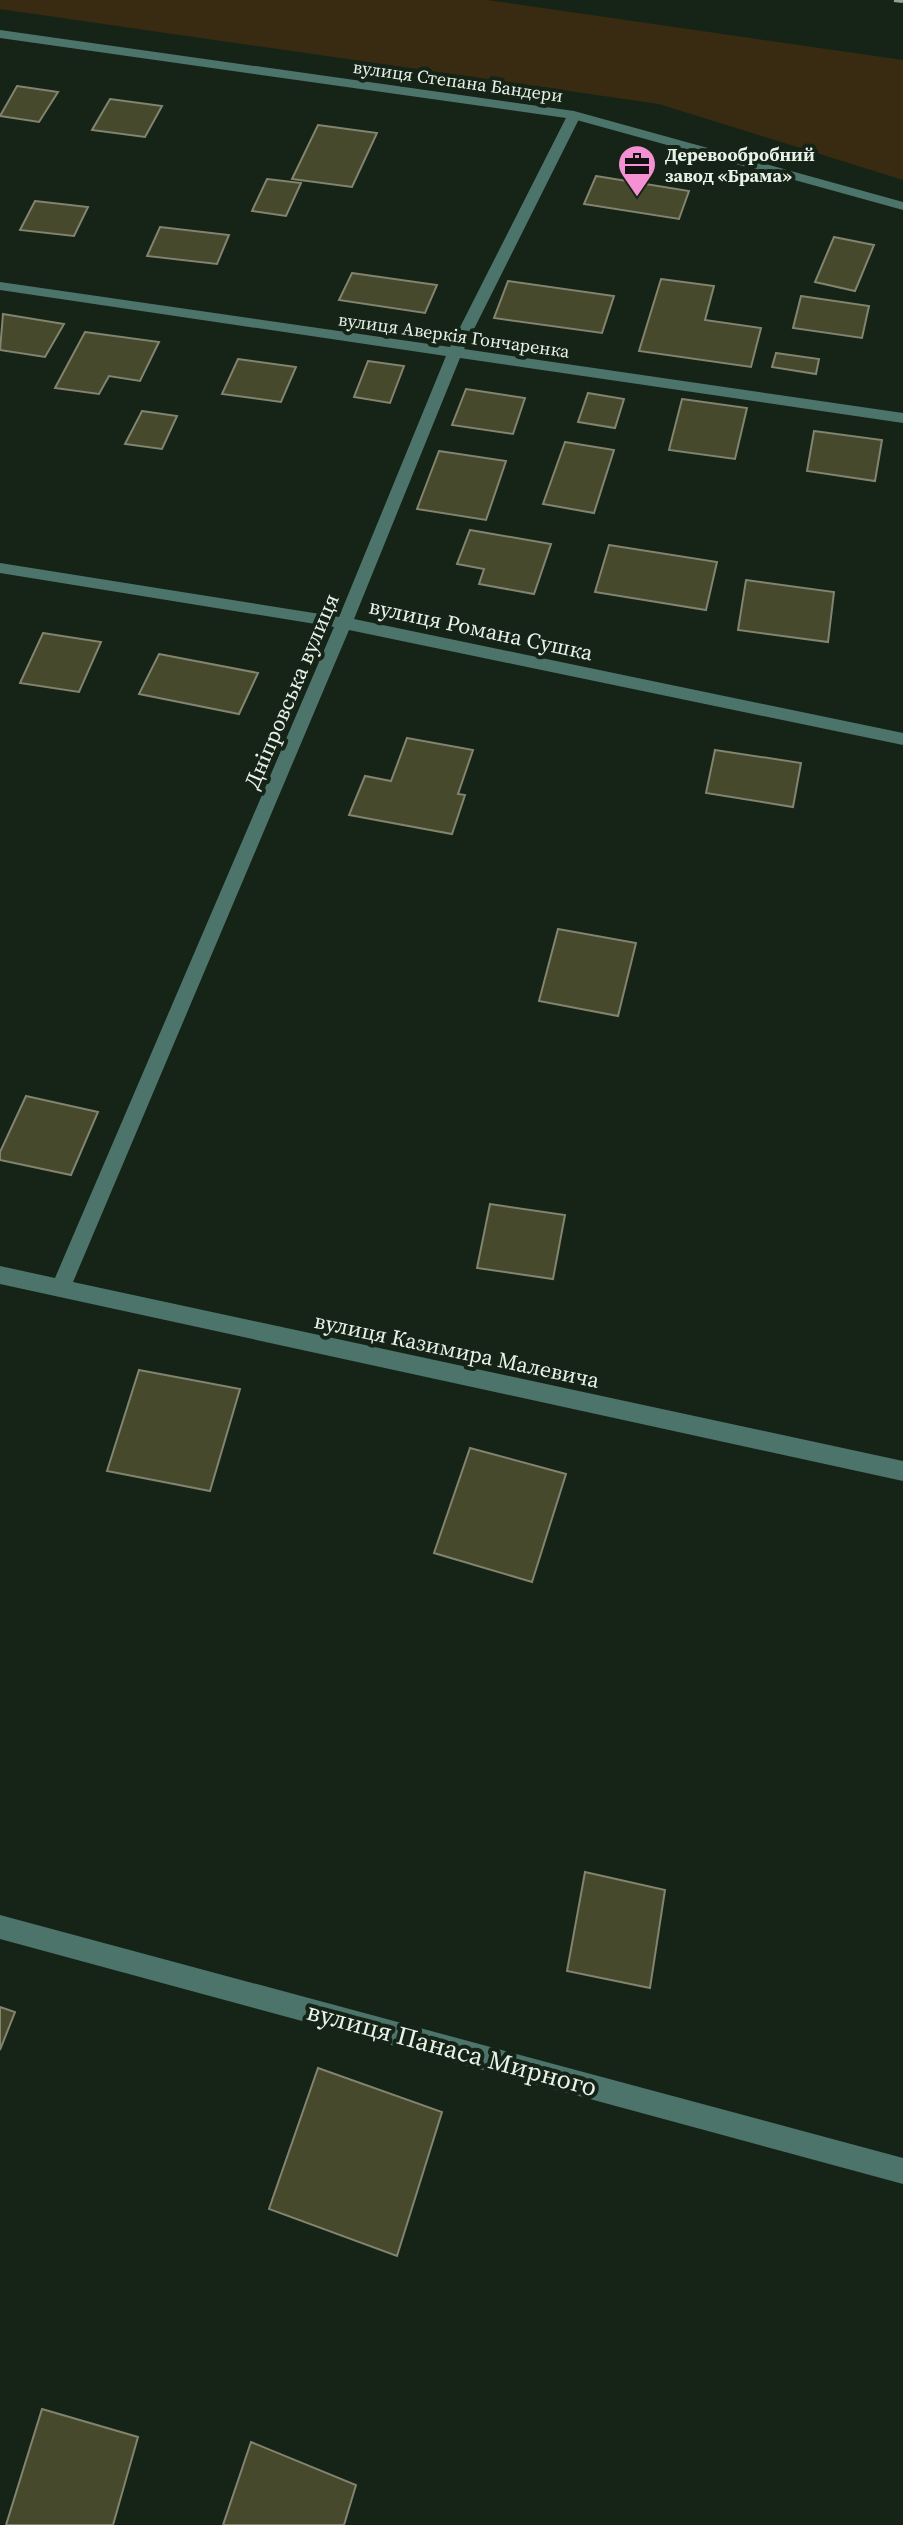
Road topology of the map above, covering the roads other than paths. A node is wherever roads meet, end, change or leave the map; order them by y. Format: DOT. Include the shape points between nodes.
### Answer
graph roads {
  1 [pos="0,34"];
  2 [pos="574,115"];
  3 [pos="903,206"];
  4 [pos="0,286"];
  5 [pos="454,354"];
  6 [pos="903,418"];
  7 [pos="0,568"];
  8 [pos="344,623"];
  9 [pos="903,739"];
  10 [pos="0,1275"];
  11 [pos="61,1288"];
  12 [pos="903,1471"];
  13 [pos="0,1927"];
  14 [pos="903,2171"];
  1 -- 2 [label="street, вулиця Степана Бандери"];
  2 -- 3 [label="street, вулиця Степана Бандери"];
  2 -- 5 [label="street, Дніпровська вулиця"];
  4 -- 5 [label="street, вулиця Аверкія Гончаренка"];
  5 -- 6 [label="street, вулиця Аверкія Гончаренка"];
  5 -- 8 [label="street, Дніпровська вулиця"];
  7 -- 8 [label="street, вулиця Романа Сушка"];
  8 -- 9 [label="street, вулиця Романа Сушка"];
  8 -- 11 [label="street, Дніпровська вулиця"];
  10 -- 11 [label="street, вулиця Казимира Малевича"];
  11 -- 12 [label="street, вулиця Казимира Малевича"];
  13 -- 14 [label="street, вулиця Панаса Мирного"];
}
